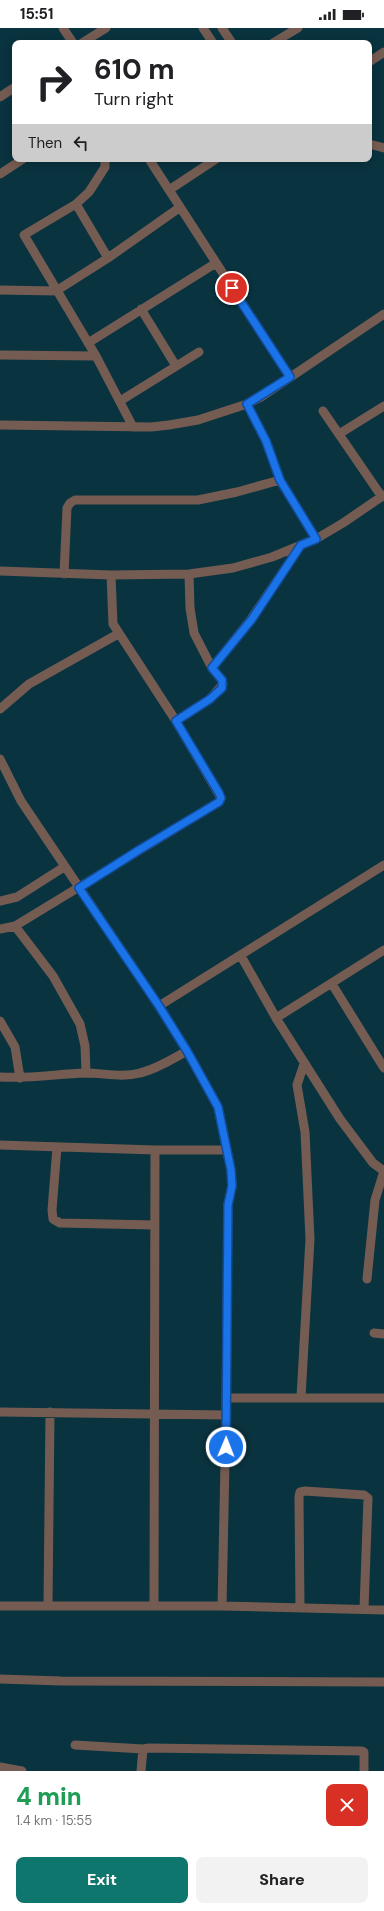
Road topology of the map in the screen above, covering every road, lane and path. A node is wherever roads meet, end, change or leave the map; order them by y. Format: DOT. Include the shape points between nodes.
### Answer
graph roads {
  1 [pos="106,28"];
  2 [pos="203,28"];
  3 [pos="222,28"];
  4 [pos="298,28"];
  5 [pos="67,29"];
  6 [pos="72,40"];
  7 [pos="87,40"];
  8 [pos="212,40"];
  9 [pos="230,40"];
  10 [pos="278,40"];
  11 [pos="384,52"];
  12 [pos="372,60"];
  13 [pos="12,89"];
  14 [pos="0,97"];
  15 [pos="372,145"];
  16 [pos="384,148"];
  17 [pos="18,162"];
  18 [pos="105,162"];
  19 [pos="151,162"];
  20 [pos="211,162"];
  21 [pos="0,174"];
  22 [pos="168,190"];
  23 [pos="76,204"];
  24 [pos="180,208"];
  25 [pos="108,258"];
  26 [pos="216,263"];
  27 [pos="0,290"];
  28 [pos="56,291"];
  29 [pos="141,309"];
  30 [pos="384,314"];
  31 [pos="88,343"];
  32 [pos="199,352"];
  33 [pos="0,354"];
  34 [pos="96,356"];
  35 [pos="176,366"];
  36 [pos="290,377"];
  37 [pos="120,401"];
  38 [pos="247,404"];
  39 [pos="384,406"];
  40 [pos="323,410"];
  41 [pos="0,425"];
  42 [pos="132,427"];
  43 [pos="340,434"];
  44 [pos="280,480"];
  45 [pos="383,496"];
  46 [pos="316,539"];
  47 [pos="301,545"];
  48 [pos="0,571"];
  49 [pos="64,574"];
  50 [pos="189,574"];
  51 [pos="111,575"];
  52 [pos="118,634"];
  53 [pos="212,668"];
  54 [pos="0,709"];
  55 [pos="176,721"];
  56 [pos="0,759"];
  57 [pos="384,865"];
  58 [pos="64,867"];
  59 [pos="79,888"];
  60 [pos="0,901"];
  61 [pos="15,926"];
  62 [pos="0,928"];
  63 [pos="384,950"];
  64 [pos="241,956"];
  65 [pos="332,984"];
  66 [pos="159,1006"];
  67 [pos="276,1018"];
  68 [pos="0,1021"];
  69 [pos="187,1051"];
  70 [pos="304,1064"];
  71 [pos="384,1068"];
  72 [pos="86,1073"];
  73 [pos="0,1077"];
  74 [pos="20,1078"];
  75 [pos="0,1145"];
  76 [pos="58,1147"];
  77 [pos="155,1150"];
  78 [pos="228,1150"];
  79 [pos="154,1225"];
  80 [pos="367,1279"];
  81 [pos="374,1333"];
  82 [pos="384,1334"];
  83 [pos="301,1397"];
  84 [pos="226,1398"];
  85 [pos="384,1398"];
  86 [pos="0,1412"];
  87 [pos="50,1412"];
  88 [pos="155,1413"];
  89 [pos="226,1415"];
  90 [pos="48,1605"];
  91 [pos="154,1605"];
  92 [pos="0,1606"];
  93 [pos="222,1606"];
  94 [pos="300,1608"];
  95 [pos="364,1609"];
  96 [pos="384,1610"];
  97 [pos="0,1679"];
  98 [pos="384,1682"];
  99 [pos="75,1745"];
  100 [pos="143,1749"];
  101 [pos="0,1767"];
  102 [pos="22,1771"];
  103 [pos="141,1771"];
  104 [pos="364,1771"];
  1 -- 7 [label="street"];
  2 -- 8 [label="street"];
  3 -- 9 [label="street"];
  4 -- 10 [label="street"];
  5 -- 6 [label="street"];
  11 -- 12 [label="street"];
  13 -- 14 [label="street"];
  15 -- 16 [label="street"];
  17 -- 21 [label="street"];
  18 -- 23 [label="street" via="105,167 93,188"];
  19 -- 22 [label="street"];
  20 -- 22 [label="street"];
  22 -- 24 [label="street"];
  23 -- 25 [label="street"];
  23 -- 28 [label="street" via="24,235"];
  24 -- 25 [label="street"];
  24 -- 26 [label="street"];
  25 -- 28 [label="street"];
  26 -- 29 [label="street"];
  26 -- 36 [label="street"];
  27 -- 28 [label="street"];
  28 -- 31 [label="street"];
  29 -- 31 [label="street"];
  29 -- 35 [label="street"];
  30 -- 36 [label="street"];
  31 -- 34 [label="street"];
  32 -- 35 [label="street"];
  33 -- 34 [label="street"];
  34 -- 37 [label="street"];
  35 -- 37 [label="street"];
  36 -- 38 [label="street"];
  37 -- 42 [label="street"];
  38 -- 42 [label="street" via="198,420 152,427"];
  38 -- 44 [label="street" via="266,441"];
  39 -- 43 [label="street"];
  40 -- 43 [label="street"];
  41 -- 42 [label="street"];
  43 -- 45 [label="street"];
  44 -- 46 [label="street"];
  44 -- 49 [label="street" via="198,500 75,500 67,508"];
  45 -- 46 [label="street"];
  46 -- 47 [label="street"];
  47 -- 50 [label="street" via="252,564"];
  47 -- 53 [label="street" via="252,619"];
  48 -- 49 [label="street"];
  49 -- 51 [label="street"];
  50 -- 51 [label="street"];
  50 -- 53 [label="street" via="191,622 194,634"];
  51 -- 52 [label="street" via="112,620"];
  52 -- 54 [label="street" via="29,684"];
  52 -- 55 [label="street"];
  53 -- 55 [label="street" via="222,680 222,688"];
  55 -- 59 [label="street" via="219,793 219,802"];
  56 -- 58 [label="street" via="20,801"];
  57 -- 64 [label="street"];
  58 -- 59 [label="street"];
  58 -- 60 [label="street" via="17,897"];
  59 -- 61 [label="street"];
  59 -- 66 [label="street"];
  61 -- 62 [label="street"];
  61 -- 72 [label="street" via="53,976 80,1024 85,1046"];
  63 -- 65 [label="street"];
  64 -- 66 [label="street"];
  64 -- 67 [label="street"];
  65 -- 67 [label="street"];
  65 -- 71 [label="street"];
  66 -- 69 [label="street"];
  67 -- 70 [label="street"];
  68 -- 74 [label="street" via="15,1047"];
  69 -- 72 [label="street" via="140,1073 122,1076"];
  69 -- 78 [label="street" via="218,1107"];
  70 -- 80 [label="street" via="365,1154 384,1172 374,1200"];
  70 -- 83 [label="street" via="297,1085 305,1132 310,1239"];
  72 -- 74 [label="street"];
  73 -- 74 [label="street"];
  75 -- 76 [label="street"];
  76 -- 77 [label="street"];
  76 -- 79 [label="street" via="53,1219 60,1223"];
  77 -- 78 [label="street"];
  77 -- 79 [label="street"];
  78 -- 84 [label="street" via="232,1186 228,1205"];
  79 -- 88 [label="street"];
  81 -- 82 [label="street"];
  83 -- 84 [label="street"];
  83 -- 85 [label="street"];
  84 -- 89 [label="street"];
  86 -- 87 [label="street"];
  87 -- 88 [label="street"];
  87 -- 90 [label="street"];
  88 -- 89 [label="street"];
  88 -- 91 [label="street"];
  89 -- 93 [label="street"];
  90 -- 91 [label="street"];
  90 -- 92 [label="street"];
  91 -- 93 [label="street"];
  93 -- 94 [label="street"];
  94 -- 95 [label="street"];
  94 -- 95 [label="street" via="299,1497 300,1492 305,1491 364,1495 368,1498"];
  95 -- 96 [label="street"];
  97 -- 98 [label="street"];
  99 -- 100 [label="street"];
  100 -- 103 [label="street"];
  100 -- 104 [label="street" via="362,1751"];
  101 -- 102 [label="street"];
}
